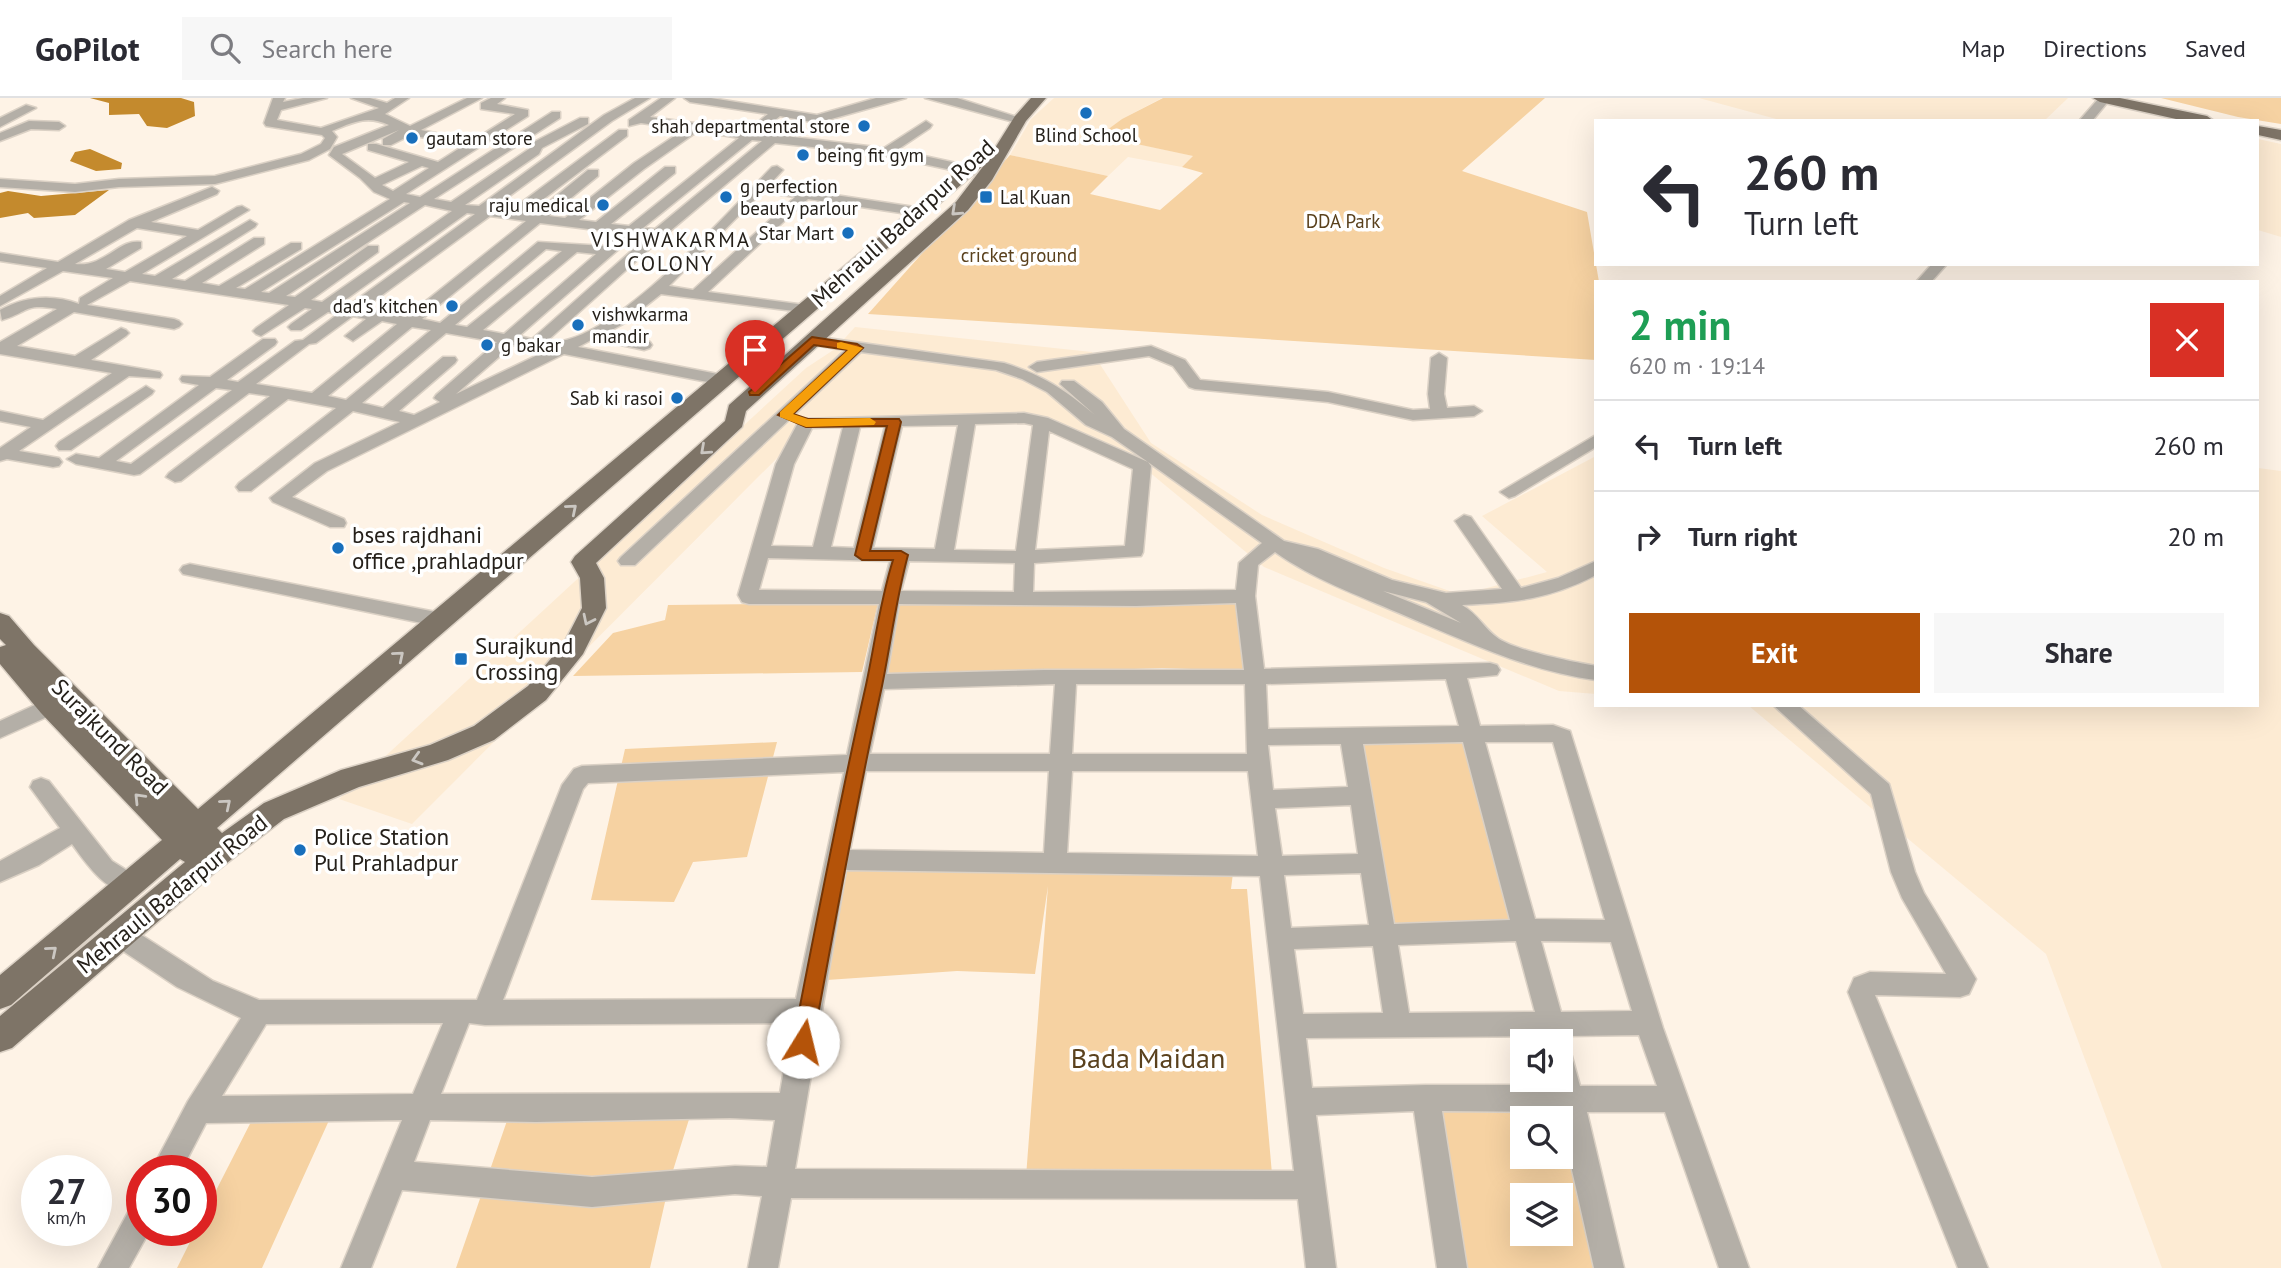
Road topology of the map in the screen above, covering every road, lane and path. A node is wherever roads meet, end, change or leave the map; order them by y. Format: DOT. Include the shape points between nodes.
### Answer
graph roads {
  1 [pos="357,98"];
  2 [pos="402,98"];
  3 [pos="499,98"];
  4 [pos="644,98"];
  5 [pos="669,98"];
  6 [pos="690,98"];
  7 [pos="900,98"];
  8 [pos="939,98"];
  9 [pos="1030,98"];
  10 [pos="1039,98"];
  11 [pos="2103,98"];
  12 [pos="883,99"];
  13 [pos="2122,100"];
  14 [pos="277,102"];
  15 [pos="476,102"];
  16 [pos="726,106"];
  17 [pos="388,107"];
  18 [pos="323,108"];
  19 [pos="61,109"];
  20 [pos="681,113"];
  21 [pos="777,113"];
  22 [pos="0,114"];
  23 [pos="375,114"];
  24 [pos="556,115"];
  25 [pos="741,117"];
  26 [pos="1014,118"];
  27 [pos="2087,119"];
  28 [pos="2104,119"];
  29 [pos="2199,119"];
  30 [pos="2216,119"];
  31 [pos="584,121"];
  32 [pos="0,123"];
  33 [pos="788,123"];
  34 [pos="43,124"];
  35 [pos="667,124"];
  36 [pos="823,125"];
  37 [pos="926,125"];
  38 [pos="59,126"];
  39 [pos="398,126"];
  40 [pos="631,126"];
  41 [pos="368,128"];
  42 [pos="695,128"];
  43 [pos="2259,129"];
  44 [pos="411,131"];
  45 [pos="722,132"];
  46 [pos="2281,133"];
  47 [pos="747,135"];
  48 [pos="0,137"];
  49 [pos="486,137"];
  50 [pos="771,139"];
  51 [pos="514,141"];
  52 [pos="800,142"];
  53 [pos="325,145"];
  54 [pos="474,145"];
  55 [pos="372,147"];
  56 [pos="886,152"];
  57 [pos="422,161"];
  58 [pos="982,164"];
  59 [pos="435,169"];
  60 [pos="670,170"];
  61 [pos="593,173"];
  62 [pos="458,177"];
  63 [pos="201,181"];
  64 [pos="491,181"];
  65 [pos="0,183"];
  66 [pos="373,184"];
  67 [pos="760,188"];
  68 [pos="806,194"];
  69 [pos="397,197"];
  70 [pos="421,202"];
  71 [pos="438,205"];
  72 [pos="233,208"];
  73 [pos="458,208"];
  74 [pos="166,210"];
  75 [pos="354,210"];
  76 [pos="484,211"];
  77 [pos="920,212"];
  78 [pos="513,215"];
  79 [pos="538,219"];
  80 [pos="568,222"];
  81 [pos="134,223"];
  82 [pos="598,227"];
  83 [pos="631,231"];
  84 [pos="200,234"];
  85 [pos="657,234"];
  86 [pos="259,241"];
  87 [pos="136,245"];
  88 [pos="575,247"];
  89 [pos="313,251"];
  90 [pos="608,251"];
  91 [pos="162,255"];
  92 [pos="339,255"];
  93 [pos="0,257"];
  94 [pos="360,259"];
  95 [pos="190,260"];
  96 [pos="386,264"];
  97 [pos="59,265"];
  98 [pos="219,266"];
  99 [pos="1938,266"];
  100 [pos="1955,266"];
  101 [pos="409,268"];
  102 [pos="91,271"];
  103 [pos="125,277"];
  104 [pos="1925,280"];
  105 [pos="1942,280"];
  106 [pos="156,282"];
  107 [pos="187,286"];
  108 [pos="658,289"];
  109 [pos="221,291"];
  110 [pos="697,294"];
  111 [pos="246,295"];
  112 [pos="272,298"];
  113 [pos="0,302"];
  114 [pos="300,302"];
  115 [pos="79,303"];
  116 [pos="325,307"];
  117 [pos="805,310"];
  118 [pos="349,311"];
  119 [pos="0,316"];
  120 [pos="379,316"];
  121 [pos="408,321"];
  122 [pos="174,324"];
  123 [pos="296,327"];
  124 [pos="444,328"];
  125 [pos="471,332"];
  126 [pos="121,333"];
  127 [pos="594,335"];
  128 [pos="353,336"];
  129 [pos="817,336"];
  130 [pos="509,339"];
  131 [pos="534,345"];
  132 [pos="644,345"];
  133 [pos="1,348"];
  134 [pos="857,348"];
  135 [pos="563,349"];
  136 [pos="1439,358"];
  137 [pos="449,360"];
  138 [pos="77,362"];
  139 [pos="1037,367"];
  140 [pos="126,371"];
  141 [pos="188,379"];
  142 [pos="723,380"];
  143 [pos="214,382"];
  144 [pos="245,386"];
  145 [pos="285,393"];
  146 [pos="314,398"];
  147 [pos="350,405"];
  148 [pos="437,410"];
  149 [pos="1474,411"];
  150 [pos="1439,412"];
  151 [pos="387,413"];
  152 [pos="784,415"];
  153 [pos="0,416"];
  154 [pos="106,419"];
  155 [pos="416,419"];
  156 [pos="968,419"];
  157 [pos="853,422"];
  158 [pos="895,422"];
  159 [pos="1042,422"];
  160 [pos="806,423"];
  161 [pos="45,425"];
  162 [pos="152,428"];
  163 [pos="1118,433"];
  164 [pos="1594,441"];
  165 [pos="2,455"];
  166 [pos="53,462"];
  167 [pos="103,463"];
  168 [pos="175,477"];
  169 [pos="245,487"];
  170 [pos="1508,492"];
  171 [pos="1464,521"];
  172 [pos="337,523"];
  173 [pos="1273,544"];
  174 [pos="760,552"];
  175 [pos="820,555"];
  176 [pos="862,555"];
  177 [pos="901,555"];
  178 [pos="944,555"];
  179 [pos="1025,557"];
  180 [pos="628,561"];
  181 [pos="1594,568"];
  182 [pos="190,570"];
  183 [pos="1516,595"];
  184 [pos="1245,596"];
  185 [pos="888,598"];
  186 [pos="1023,598"];
  187 [pos="1434,599"];
  188 [pos="441,621"];
  189 [pos="0,622"];
  190 [pos="1490,643"];
  191 [pos="0,647"];
  192 [pos="1454,670"];
  193 [pos="1490,670"];
  194 [pos="1594,673"];
  195 [pos="1066,677"];
  196 [pos="1255,677"];
  197 [pos="875,682"];
  198 [pos="50,706"];
  199 [pos="1786,707"];
  200 [pos="0,730"];
  201 [pos="1471,734"];
  202 [pos="1257,737"];
  203 [pos="1351,737"];
  204 [pos="1258,762"];
  205 [pos="1059,763"];
  206 [pos="856,764"];
  207 [pos="41,787"];
  208 [pos="1360,796"];
  209 [pos="1263,799"];
  210 [pos="75,831"];
  211 [pos="190,834"];
  212 [pos="212,857"];
  213 [pos="838,860"];
  214 [pos="1055,862"];
  215 [pos="1372,863"];
  216 [pos="1271,866"];
  217 [pos="0,872"];
  218 [pos="130,885"];
  219 [pos="1524,930"];
  220 [pos="1620,931"];
  221 [pos="1384,934"];
  222 [pos="120,935"];
  223 [pos="1280,939"];
  224 [pos="0,995"];
  225 [pos="808,1011"];
  226 [pos="259,1012"];
  227 [pos="473,1014"];
  228 [pos="1649,1023"];
  229 [pos="1398,1024"];
  230 [pos="1291,1026"];
  231 [pos="1552,1029"];
  232 [pos="1510,1030"];
  233 [pos="1573,1030"];
  234 [pos="0,1037"];
  235 [pos="1569,1092"];
  236 [pos="1570,1097"];
  237 [pos="1426,1098"];
  238 [pos="1676,1099"];
  239 [pos="1300,1102"];
  240 [pos="422,1107"];
  241 [pos="793,1107"];
  242 [pos="198,1110"];
  243 [pos="174,1155"];
  244 [pos="394,1175"];
  245 [pos="780,1182"];
  246 [pos="1311,1185"];
  247 [pos="126,1244"];
  248 [pos="113,1268"];
  249 [pos="356,1268"];
  250 [pos="763,1268"];
  251 [pos="1321,1268"];
  252 [pos="1452,1268"];
  253 [pos="1609,1268"];
  254 [pos="1734,1268"];
  255 [pos="1973,1268"];
  1 -- 17 [label="street"];
  2 -- 17 [label="street"];
  3 -- 15 [label="street"];
  4 -- 76 [label="street" via="608,118"];
  5 -- 40 [label="street"];
  6 -- 16 [label="street"];
  7 -- 12 [label="street"];
  8 -- 26 [label="street"];
  9 -- 26 [label="main road, Mehrauli Badarpur Road"];
  10 -- 58 [label="main road, Mehrauli Badarpur Road"];
  11 -- 13 [label="main road"];
  11 -- 27 [label="street"];
  12 -- 21 [label="street" via="822,119"];
  13 -- 28 [label="street"];
  13 -- 29 [label="main road"];
  13 -- 30 [label="main road"];
  14 -- 18 [label="street"];
  14 -- 53 [label="street" via="270,123"];
  15 -- 44 [label="street"];
  15 -- 49 [label="street" via="522,112"];
  16 -- 21 [label="street"];
  16 -- 42 [label="street"];
  17 -- 23 [label="street"];
  18 -- 23 [label="street"];
  18 -- 53 [label="street"];
  19 -- 34 [label="street"];
  20 -- 35 [label="street"];
  21 -- 47 [label="street"];
  22 -- 32 [label="street" via="26,106"];
  23 -- 39 [label="street"];
  24 -- 51 [label="street"];
  25 -- 45 [label="street"];
  26 -- 58 [label="main road, Mehrauli Badarpur Road"];
  31 -- 64 [label="street" via="536,146"];
  33 -- 50 [label="street"];
  34 -- 38 [label="street"];
  34 -- 48 [label="street" via="23,126"];
  35 -- 40 [label="street"];
  35 -- 42 [label="street"];
  36 -- 52 [label="street"];
  37 -- 56 [label="street"];
  39 -- 44 [label="street"];
  39 -- 53 [label="street" via="338,150"];
  40 -- 78 [label="street"];
  41 -- 53 [label="street"];
  42 -- 45 [label="street"];
  42 -- 80 [label="street"];
  43 -- 46 [label="main road"];
  44 -- 54 [label="street"];
  44 -- 55 [label="street"];
  45 -- 47 [label="street"];
  47 -- 50 [label="street"];
  47 -- 83 [label="street"];
  49 -- 51 [label="street"];
  49 -- 54 [label="street"];
  50 -- 52 [label="street"];
  50 -- 85 [label="street"];
  51 -- 62 [label="street"];
  52 -- 56 [label="street"];
  52 -- 67 [label="street"];
  53 -- 55 [label="street"];
  53 -- 63 [label="street" via="260,171"];
  53 -- 66 [label="street"];
  54 -- 59 [label="street"];
  55 -- 57 [label="street"];
  56 -- 58 [label="street"];
  57 -- 59 [label="street"];
  57 -- 66 [label="street"];
  58 -- 77 [label="main road, Mehrauli Badarpur Road"];
  58 -- 129 [label="main road, Mehrauli Badarpur Road, one-way" via="984,180 962,206"];
  59 -- 62 [label="street"];
  59 -- 69 [label="street"];
  60 -- 82 [label="street"];
  61 -- 79 [label="street"];
  62 -- 64 [label="street"];
  62 -- 70 [label="street"];
  63 -- 65 [label="street" via="75,188"];
  63 -- 72 [label="street"];
  64 -- 73 [label="street"];
  66 -- 69 [label="street"];
  67 -- 68 [label="street"];
  67 -- 108 [label="street"];
  68 -- 77 [label="street"];
  68 -- 110 [label="street"];
  69 -- 70 [label="street"];
  69 -- 89 [label="street"];
  70 -- 71 [label="street"];
  70 -- 92 [label="street"];
  71 -- 73 [label="street"];
  71 -- 94 [label="street"];
  72 -- 74 [label="street"];
  72 -- 74 [label="street" via="197,214"];
  72 -- 84 [label="street"];
  72 -- 95 [label="street"];
  73 -- 76 [label="street"];
  73 -- 96 [label="street"];
  74 -- 81 [label="street"];
  75 -- 109 [label="street"];
  76 -- 78 [label="street"];
  76 -- 101 [label="street"];
  77 -- 117 [label="main road, Mehrauli Badarpur Road"];
  78 -- 79 [label="street"];
  79 -- 80 [label="street"];
  79 -- 121 [label="street"];
  80 -- 82 [label="street"];
  81 -- 84 [label="street"];
  81 -- 97 [label="street"];
  82 -- 83 [label="street"];
  83 -- 85 [label="street"];
  83 -- 90 [label="street"];
  84 -- 91 [label="street"];
  85 -- 131 [label="street"];
  86 -- 98 [label="street"];
  87 -- 102 [label="street"];
  88 -- 90 [label="street"];
  88 -- 124 [label="street" via="543,244"];
  88 -- 125 [label="street"];
  89 -- 92 [label="street"];
  89 -- 111 [label="street"];
  90 -- 130 [label="street"];
  91 -- 95 [label="street"];
  91 -- 103 [label="street"];
  92 -- 94 [label="street"];
  92 -- 112 [label="street"];
  93 -- 97 [label="street"];
  94 -- 96 [label="street"];
  94 -- 114 [label="street"];
  95 -- 98 [label="street"];
  95 -- 106 [label="street"];
  96 -- 101 [label="street"];
  96 -- 116 [label="street"];
  97 -- 102 [label="street"];
  97 -- 113 [label="street"];
  98 -- 107 [label="street"];
  99 -- 104 [label="street"];
  100 -- 105 [label="street"];
  101 -- 118 [label="street"];
  102 -- 103 [label="street"];
  103 -- 106 [label="street"];
  103 -- 115 [label="street"];
  106 -- 107 [label="street"];
  107 -- 109 [label="street"];
  108 -- 110 [label="street"];
  108 -- 127 [label="street"];
  109 -- 111 [label="street"];
  110 -- 117 [label="street"];
  111 -- 112 [label="street"];
  112 -- 114 [label="street"];
  114 -- 116 [label="street"];
  114 -- 143 [label="street"];
  115 -- 119 [label="street" via="28,302"];
  115 -- 122 [label="street"];
  115 -- 133 [label="street"];
  116 -- 118 [label="street"];
  116 -- 123 [label="street"];
  117 -- 142 [label="main road, Mehrauli Badarpur Road"];
  118 -- 120 [label="street"];
  118 -- 144 [label="street"];
  120 -- 121 [label="street"];
  120 -- 128 [label="street"];
  121 -- 124 [label="street"];
  121 -- 146 [label="street"];
  124 -- 125 [label="street"];
  124 -- 147 [label="street"];
  125 -- 130 [label="street"];
  126 -- 138 [label="street"];
  127 -- 132 [label="street"];
  127 -- 135 [label="street"];
  129 -- 134 [label="street"];
  129 -- 139 [label="street" via="989,354"];
  129 -- 212 [label="main road, Mehrauli Badarpur Road, one-way" via="736,409 735,423 583,562 592,578 594,608 574,648 537,692 484,733 438,753 351,778 274,811"];
  130 -- 131 [label="street"];
  130 -- 148 [label="street" via="441,399"];
  131 -- 135 [label="street"];
  133 -- 138 [label="street"];
  134 -- 152 [label="street"];
  134 -- 163 [label="street" via="945,357 1016,372 1053,389 1092,421"];
  135 -- 142 [label="street"];
  135 -- 148 [label="street"];
  136 -- 150 [label="street"];
  137 -- 151 [label="street"];
  138 -- 140 [label="street"];
  139 -- 150 [label="street" via="1151,351 1179,363 1195,384 1328,397 1413,415"];
  139 -- 163 [label="street" via="1084,395"];
  140 -- 154 [label="street" via="150,383"];
  140 -- 161 [label="street"];
  141 -- 143 [label="street"];
  188 -- 142 [label="main road, Mehrauli Badarpur Road, one-way"];
  143 -- 144 [label="street"];
  143 -- 162 [label="street"];
  144 -- 145 [label="street"];
  144 -- 167 [label="street" via="134,470"];
  145 -- 146 [label="street"];
  145 -- 168 [label="street"];
  146 -- 147 [label="street"];
  147 -- 151 [label="street"];
  147 -- 169 [label="street"];
  148 -- 155 [label="street"];
  149 -- 150 [label="street"];
  151 -- 155 [label="street"];
  152 -- 160 [label="street"];
  152 -- 180 [label="street"];
  153 -- 161 [label="street"];
  154 -- 162 [label="street"];
  154 -- 167 [label="street" via="71,453"];
  155 -- 172 [label="street" via="310,473 279,498"];
  156 -- 158 [label="street"];
  156 -- 159 [label="street"];
  156 -- 178 [label="street"];
  157 -- 158 [label="street"];
  157 -- 160 [label="street"];
  157 -- 175 [label="street"];
  158 -- 176 [label="street"];
  159 -- 179 [label="street"];
  159 -- 179 [label="street" via="1142,466 1135,550"];
  160 -- 174 [label="street" via="787,460"];
  161 -- 165 [label="street"];
  162 -- 167 [label="street"];
  163 -- 173 [label="street"];
  164 -- 170 [label="street"];
  165 -- 166 [label="street"];
  171 -- 183 [label="street"];
  173 -- 184 [label="street" via="1249,563"];
  173 -- 187 [label="street" via="1311,553 1386,585"];
  173 -- 190 [label="street" via="1337,581"];
  174 -- 175 [label="street"];
  174 -- 185 [label="street" via="749,597"];
  175 -- 176 [label="street"];
  176 -- 177 [label="street"];
  177 -- 178 [label="street"];
  177 -- 185 [label="street"];
  178 -- 179 [label="street"];
  179 -- 186 [label="street"];
  181 -- 183 [label="street" via="1549,589"];
  182 -- 188 [label="street"];
  183 -- 187 [label="street"];
  184 -- 186 [label="street"];
  184 -- 196 [label="street"];
  185 -- 186 [label="street"];
  185 -- 197 [label="street"];
  187 -- 190 [label="street" via="1466,617"];
  211 -- 188 [label="main road, Mehrauli Badarpur Road, one-way"];
  189 -- 211 [label="main road, Surajkund Road"];
  190 -- 194 [label="street" via="1556,666"];
  191 -- 198 [label="main road, Surajkund Road"];
  192 -- 193 [label="street"];
  192 -- 196 [label="street"];
  192 -- 201 [label="street"];
  195 -- 196 [label="street"];
  195 -- 197 [label="street"];
  195 -- 205 [label="street"];
  196 -- 202 [label="street"];
  197 -- 206 [label="street"];
  198 -- 200 [label="street"];
  211 -- 198 [label="main road, Surajkund Road, one-way"];
  199 -- 255 [label="street" via="1881,790 1903,873 1963,979 1960,986 1870,983 1861,992"];
  201 -- 203 [label="street"];
  201 -- 219 [label="street"];
  201 -- 220 [label="street" via="1553,733 1562,737"];
  202 -- 203 [label="street"];
  202 -- 204 [label="street"];
  203 -- 208 [label="street"];
  204 -- 205 [label="street"];
  204 -- 209 [label="street"];
  205 -- 206 [label="street"];
  205 -- 214 [label="street"];
  206 -- 213 [label="street"];
  206 -- 227 [label="street" via="582,775 573,785"];
  207 -- 210 [label="street"];
  208 -- 209 [label="street"];
  208 -- 215 [label="street"];
  209 -- 216 [label="street"];
  210 -- 217 [label="street"];
  210 -- 218 [label="street" via="109,873"];
  211 -- 212 [label="main road, Surajkund Road"];
  211 -- 218 [label="main road, Mehrauli Badarpur Road"];
  212 -- 222 [label="main road, Mehrauli Badarpur Road"];
  213 -- 214 [label="street"];
  213 -- 225 [label="street"];
  214 -- 216 [label="street"];
  215 -- 216 [label="street"];
  215 -- 221 [label="street"];
  216 -- 223 [label="street"];
  224 -- 218 [label="main road, Mehrauli Badarpur Road, one-way"];
  219 -- 220 [label="street"];
  219 -- 221 [label="street"];
  219 -- 231 [label="street"];
  220 -- 228 [label="street"];
  221 -- 223 [label="street"];
  221 -- 229 [label="street"];
  222 -- 226 [label="street" via="178,974"];
  222 -- 234 [label="main road, Mehrauli Badarpur Road"];
  223 -- 230 [label="street"];
  225 -- 227 [label="street"];
  225 -- 241 [label="street"];
  226 -- 227 [label="street"];
  226 -- 242 [label="street"];
  227 -- 240 [label="street"];
  228 -- 233 [label="street"];
  228 -- 238 [label="street"];
  229 -- 230 [label="street"];
  229 -- 232 [label="street"];
  230 -- 239 [label="street"];
  235 -- 236 [label="street"];
  236 -- 237 [label="street"];
  236 -- 238 [label="street"];
  236 -- 253 [label="street"];
  237 -- 239 [label="street"];
  237 -- 252 [label="street"];
  238 -- 254 [label="street"];
  239 -- 246 [label="street"];
  240 -- 241 [label="street"];
  240 -- 242 [label="street"];
  240 -- 244 [label="street"];
  241 -- 245 [label="street"];
  242 -- 243 [label="street"];
  244 -- 245 [label="street" via="592,1192 712,1180"];
  244 -- 249 [label="street"];
  245 -- 246 [label="street"];
  245 -- 250 [label="street"];
  246 -- 251 [label="street"];
  247 -- 248 [label="street"];
}
